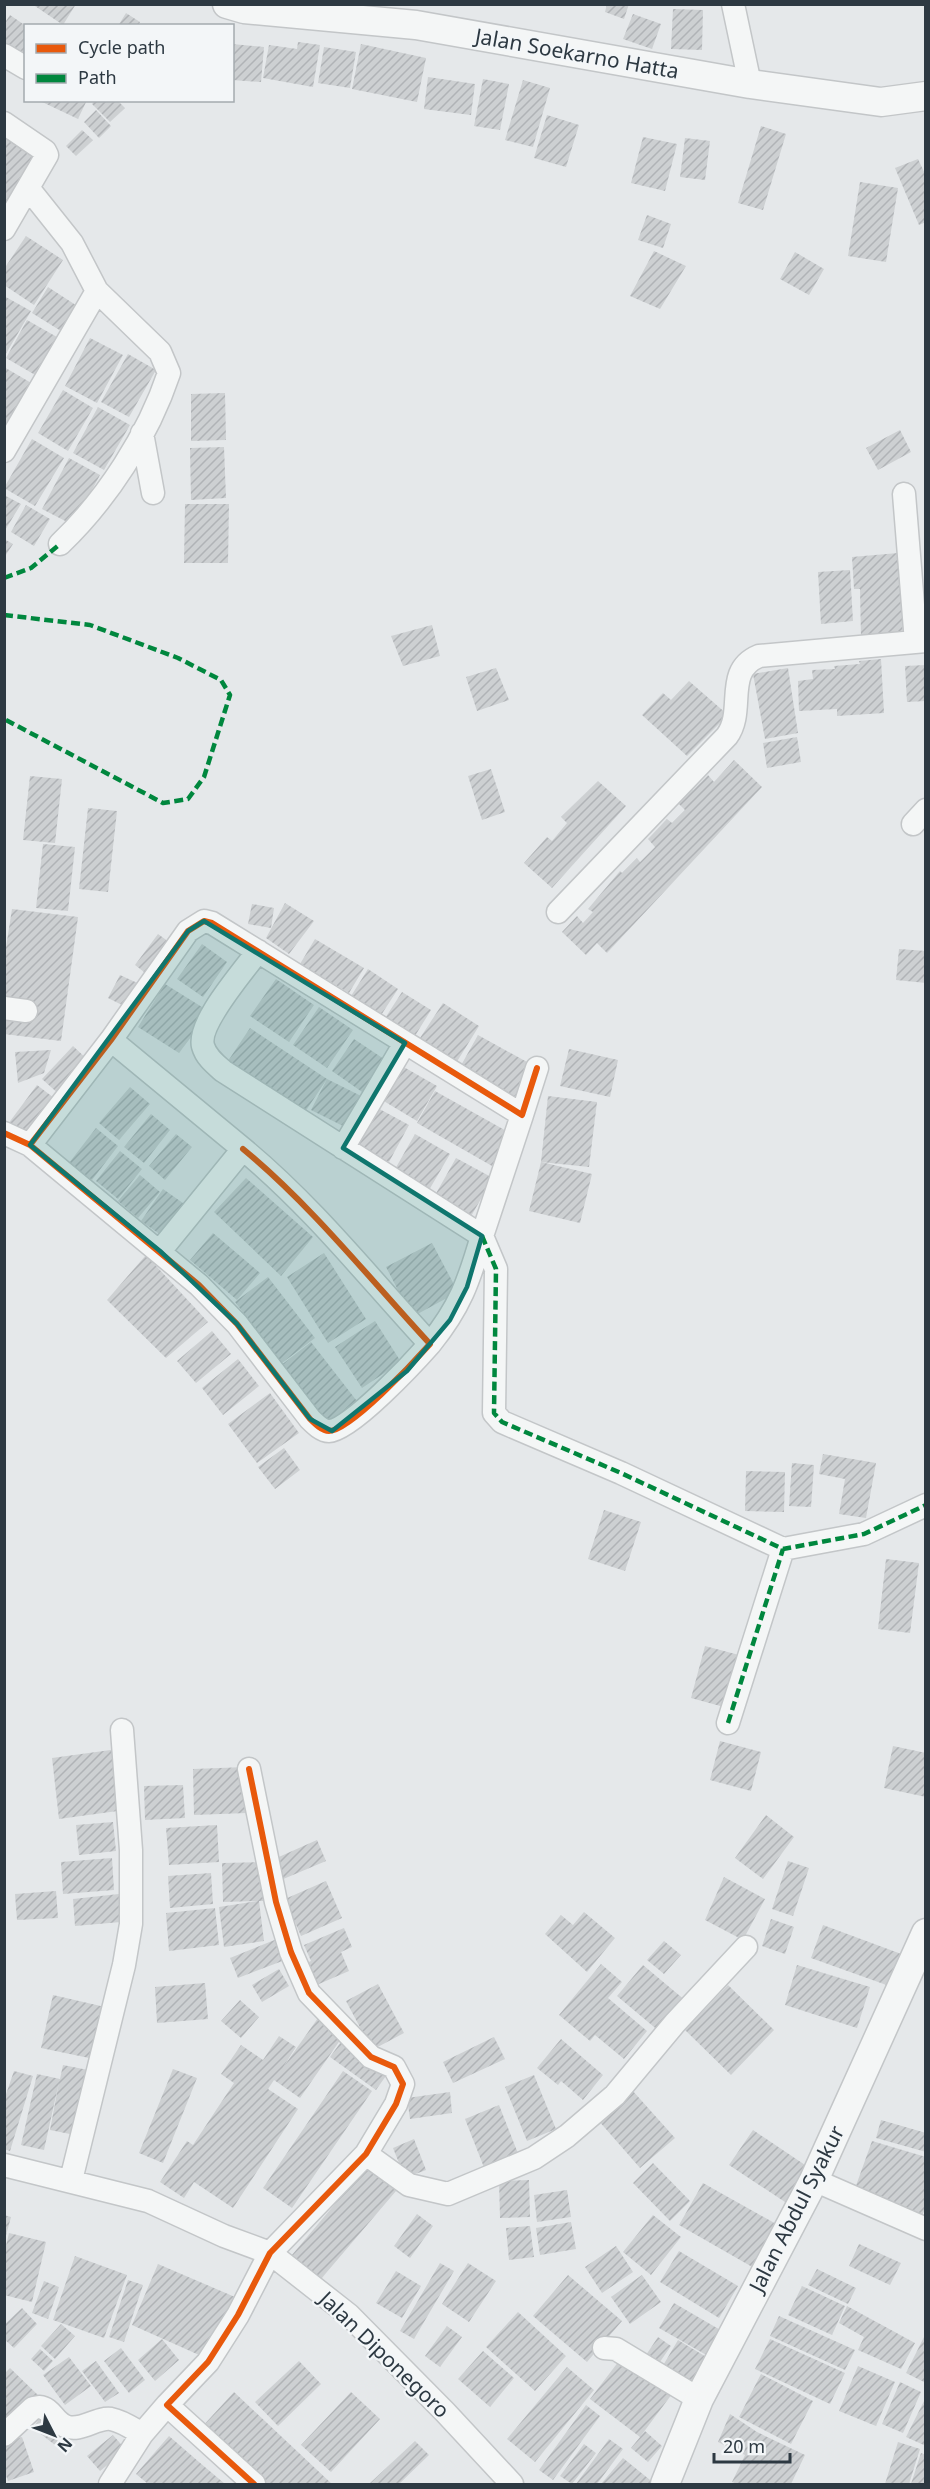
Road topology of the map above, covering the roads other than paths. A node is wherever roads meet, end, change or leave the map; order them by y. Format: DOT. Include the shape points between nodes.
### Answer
graph roads {
  1 [pos="227,4"];
  2 [pos="733,4"];
  3 [pos="4,55"];
  4 [pos="24,67"];
  5 [pos="750,84"];
  6 [pos="926,96"];
  7 [pos="4,123"];
  8 [pos="29,189"];
  9 [pos="4,229"];
  10 [pos="97,291"];
  11 [pos="142,433"];
  12 [pos="4,451"];
  13 [pos="153,493"];
  14 [pos="904,494"];
  15 [pos="60,544"];
  16 [pos="920,642"];
  17 [pos="558,912"];
  18 [pos="258,951"];
  19 [pos="111,1040"];
  20 [pos="405,1043"];
  21 [pos="537,1068"];
  22 [pos="522,1115"];
  23 [pos="4,1133"];
  24 [pos="30,1145"];
  25 [pos="344,1148"];
  26 [pos="243,1149"];
  27 [pos="482,1236"];
  28 [pos="160,1251"];
  29 [pos="430,1344"];
  30 [pos="926,1505"];
  31 [pos="783,1549"];
  32 [pos="728,1723"];
  33 [pos="122,1730"];
  34 [pos="249,1769"];
  35 [pos="926,1933"];
  36 [pos="746,1947"];
  37 [pos="366,2154"];
  38 [pos="4,2165"];
  39 [pos="71,2180"];
  40 [pos="814,2180"];
  41 [pos="926,2229"];
  42 [pos="270,2253"];
  43 [pos="604,2348"];
  44 [pos="699,2399"];
  45 [pos="167,2405"];
  46 [pos="142,2434"];
  47 [pos="4,2435"];
  48 [pos="110,2484"];
  49 [pos="254,2484"];
  50 [pos="512,2484"];
  51 [pos="665,2484"];
  1 -- 5 [label="street, Jalan Soekarno Hatta" via="244,9 416,25"];
  2 -- 5 [label="street"];
  3 -- 4 [label="street"];
  5 -- 6 [label="street, Jalan Soekarno Hatta" via="881,102"];
  7 -- 8 [label="street" via="47,155"];
  8 -- 9 [label="street"];
  8 -- 10 [label="street" via="72,243"];
  10 -- 11 [label="street" via="160,352 166,363 166,382"];
  10 -- 12 [label="street"];
  11 -- 13 [label="street"];
  11 -- 15 [label="street" via="95,509"];
  14 -- 16 [label="street"];
  16 -- 17 [label="street" via="752,658 738,676 736,719 728,736"];
  18 -- 19 [label="street" via="212,922 199,922"];
  18 -- 20 [label="street"];
  18 -- 25 [label="street" via="204,1026 203,1047 222,1071"];
  19 -- 24 [label="street"];
  19 -- 26 [label="street"];
  20 -- 22 [label="street"];
  20 -- 25 [label="street"];
  21 -- 22 [label="street"];
  22 -- 27 [label="street"];
  23 -- 24 [label="street"];
  24 -- 28 [label="street"];
  25 -- 27 [label="street"];
  26 -- 28 [label="street"];
  26 -- 29 [label="street" via="315,1216"];
  27 -- 29 [label="street" via="467,1287 450,1320"];
  27 -- 31 [label="street" via="496,1269 497,1417 508,1426 621,1473"];
  28 -- 29 [label="street" via="237,1324 310,1419 326,1430 347,1423 407,1371"];
  30 -- 31 [label="street" via="864,1534"];
  31 -- 32 [label="street"];
  33 -- 39 [label="street" via="131,1850 131,1924"];
  34 -- 37 [label="street" via="276,1902 309,1993 371,2057 394,2067 404,2084"];
  35 -- 40 [label="street, Jalan Abdul Syakur"];
  36 -- 37 [label="street" via="615,2095 534,2158 448,2194 409,2185"];
  37 -- 42 [label="street"];
  38 -- 39 [label="street, Jalan Diponegoro"];
  39 -- 42 [label="street, Jalan Diponegoro" via="148,2201"];
  40 -- 41 [label="street"];
  40 -- 44 [label="street, Jalan Abdul Syakur"];
  42 -- 45 [label="street" via="217,2349"];
  42 -- 50 [label="street, Jalan Diponegoro" via="349,2315"];
  43 -- 44 [label="street" via="616,2349"];
  44 -- 51 [label="street, Jalan Abdul Syakur"];
  45 -- 46 [label="street"];
  45 -- 49 [label="street"];
  46 -- 47 [label="street" via="113,2419 74,2428 64,2426 39,2406"];
  46 -- 48 [label="street"];
}
